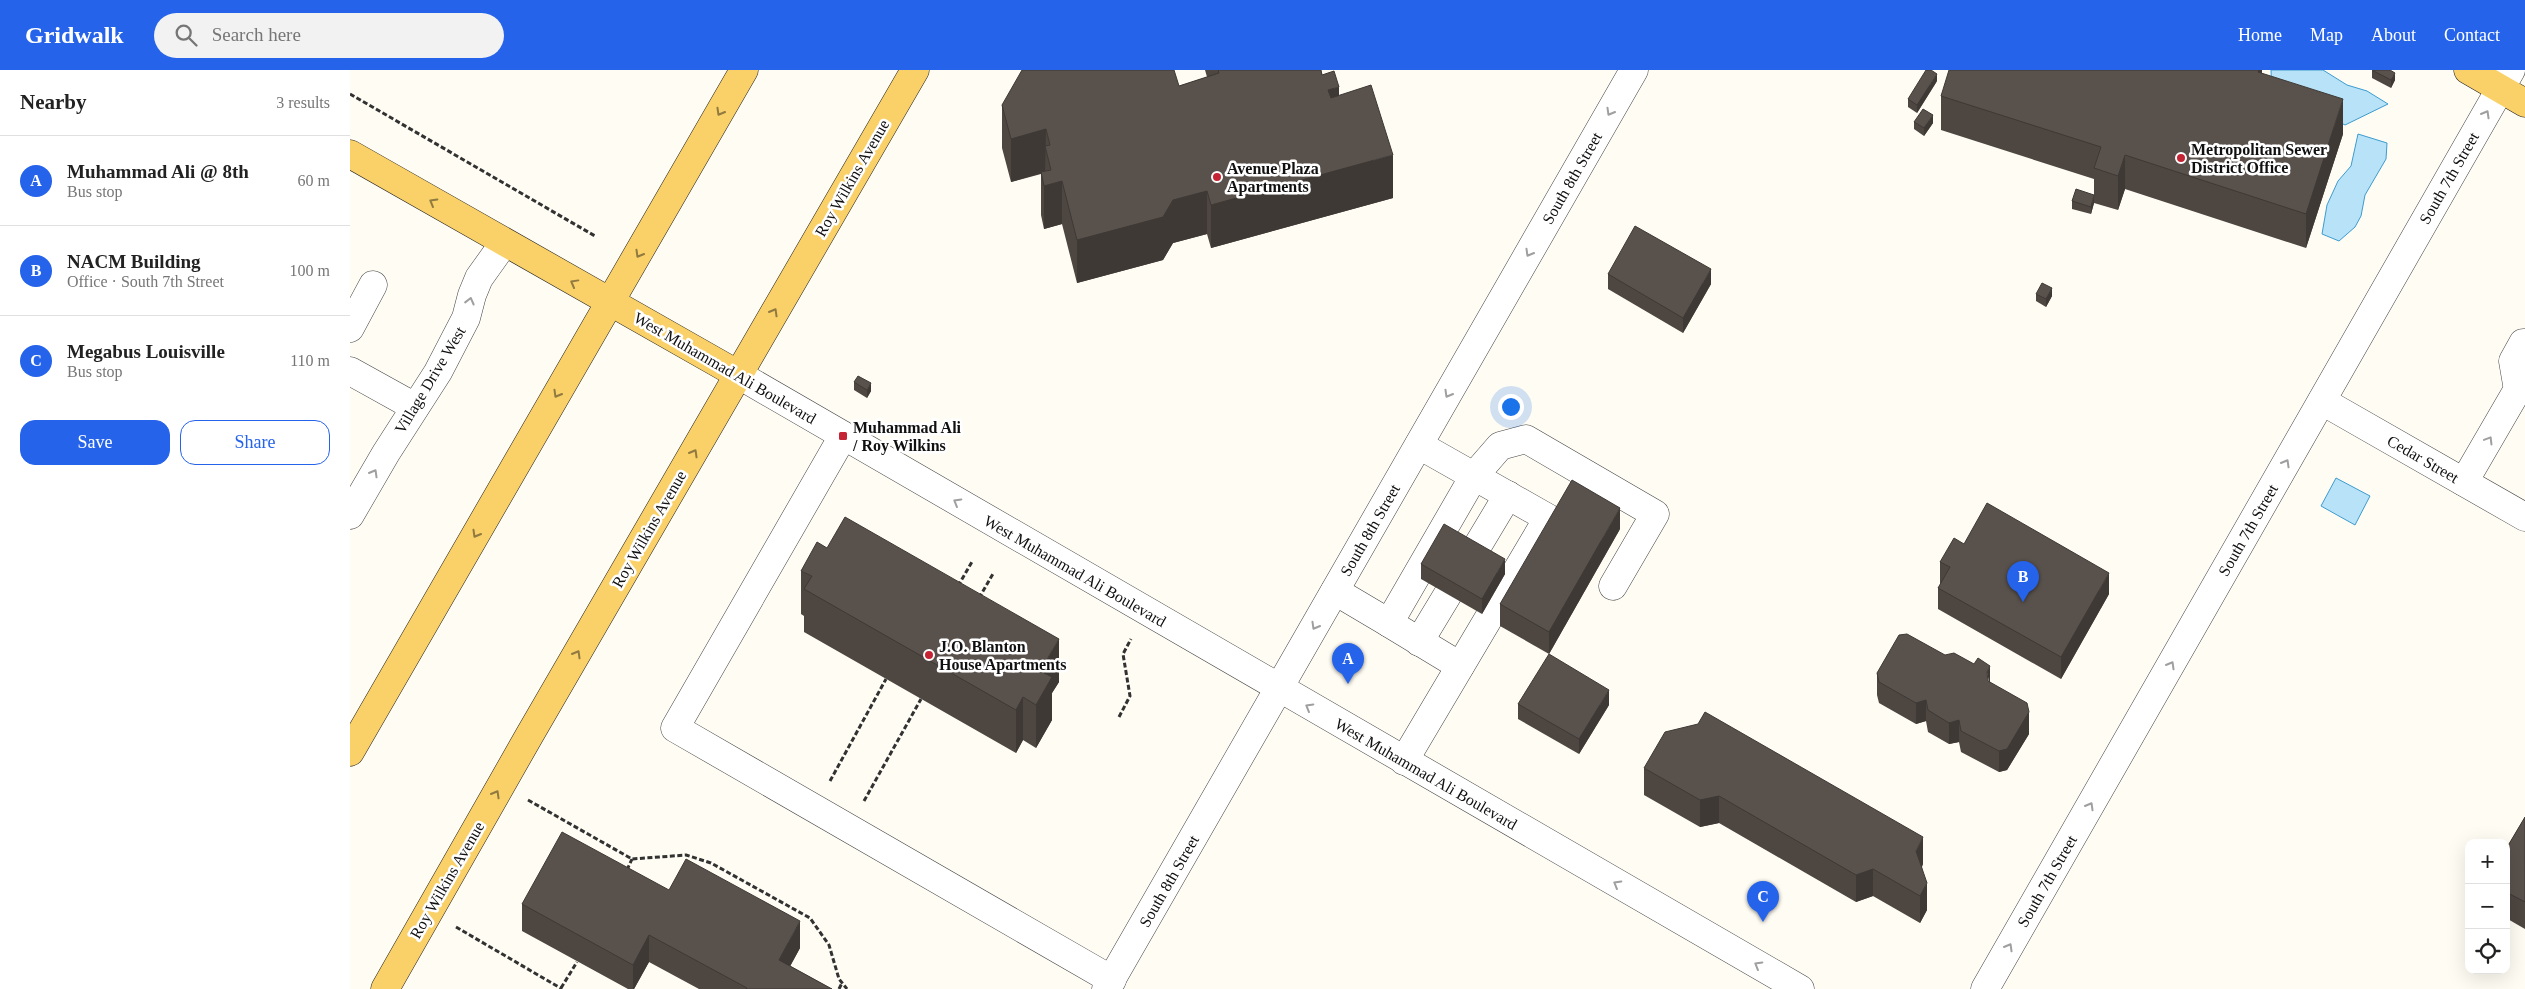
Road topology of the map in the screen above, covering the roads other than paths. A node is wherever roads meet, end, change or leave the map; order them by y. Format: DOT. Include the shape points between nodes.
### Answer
graph roads {
  1 [pos="744,70"];
  2 [pos="915,70"];
  3 [pos="1634,70"];
  4 [pos="2468,70"];
  5 [pos="2506,79"];
  6 [pos="2525,103"];
  7 [pos="350,154"];
  8 [pos="504,243"];
  9 [pos="373,285"];
  10 [pos="610,302"];
  11 [pos="350,328"];
  12 [pos="2523,343"];
  13 [pos="350,371"];
  14 [pos="739,376"];
  15 [pos="2523,385"];
  16 [pos="2322,400"];
  17 [pos="415,407"];
  18 [pos="843,436"];
  19 [pos="1419,445"];
  20 [pos="1474,476"];
  21 [pos="2464,482"];
  22 [pos="1508,496"];
  23 [pos="350,515"];
  24 [pos="2525,517"];
  25 [pos="1472,555"];
  26 [pos="1613,586"];
  27 [pos="1335,591"];
  28 [pos="1448,594"];
  29 [pos="1389,623"];
  30 [pos="1419,642"];
  31 [pos="1460,666"];
  32 [pos="1279,690"];
  33 [pos="350,752"];
  34 [pos="1404,761"];
  35 [pos="1109,984"];
  36 [pos="385,989"];
  37 [pos="1800,989"];
  38 [pos="1985,989"];
  1 -- 10 [label="main road, one-way"];
  14 -- 2 [label="main road, Roy Wilkins Avenue, one-way"];
  3 -- 19 [label="street, South 8th Street, one-way"];
  4 -- 5 [label="main road"];
  5 -- 6 [label="main road"];
  16 -- 5 [label="street, South 7th Street, one-way"];
  8 -- 7 [label="main road, West Muhammad Ali Boulevard, one-way"];
  10 -- 8 [label="main road, West Muhammad Ali Boulevard, one-way"];
  17 -- 8 [label="street, Village Drive West, one-way" via="438,372 466,318 479,278"];
  9 -- 11 [label="street"];
  10 -- 14 [label="main road, West Muhammad Ali Boulevard"];
  10 -- 33 [label="main road, one-way"];
  12 -- 15 [label="street" via="2513,361"];
  13 -- 17 [label="street"];
  14 -- 18 [label="street, West Muhammad Ali Boulevard"];
  36 -- 14 [label="main road, Roy Wilkins Avenue, one-way"];
  21 -- 15 [label="street, one-way"];
  16 -- 21 [label="street, Cedar Street"];
  38 -- 16 [label="street, South 7th Street, one-way"];
  23 -- 17 [label="street, Village Drive West, one-way"];
  32 -- 18 [label="street, West Muhammad Ali Boulevard, one-way"];
  18 -- 35 [label="street" via="675,728"];
  19 -- 20 [label="street"];
  19 -- 27 [label="street, South 8th Street"];
  20 -- 22 [label="street"];
  20 -- 26 [label="street" via="1500,446 1526,439 1654,514"];
  20 -- 29 [label="street"];
  21 -- 24 [label="street, Cedar Street"];
  22 -- 25 [label="street"];
  22 -- 31 [label="street" via="1548,518"];
  27 -- 29 [label="street"];
  27 -- 32 [label="street, South 8th Street, one-way"];
  28 -- 30 [label="street"];
  29 -- 30 [label="street"];
  30 -- 31 [label="street"];
  31 -- 34 [label="street"];
  34 -- 32 [label="street, West Muhammad Ali Boulevard, one-way"];
  32 -- 35 [label="street, South 8th Street"];
  37 -- 34 [label="street, West Muhammad Ali Boulevard, one-way"];
}
